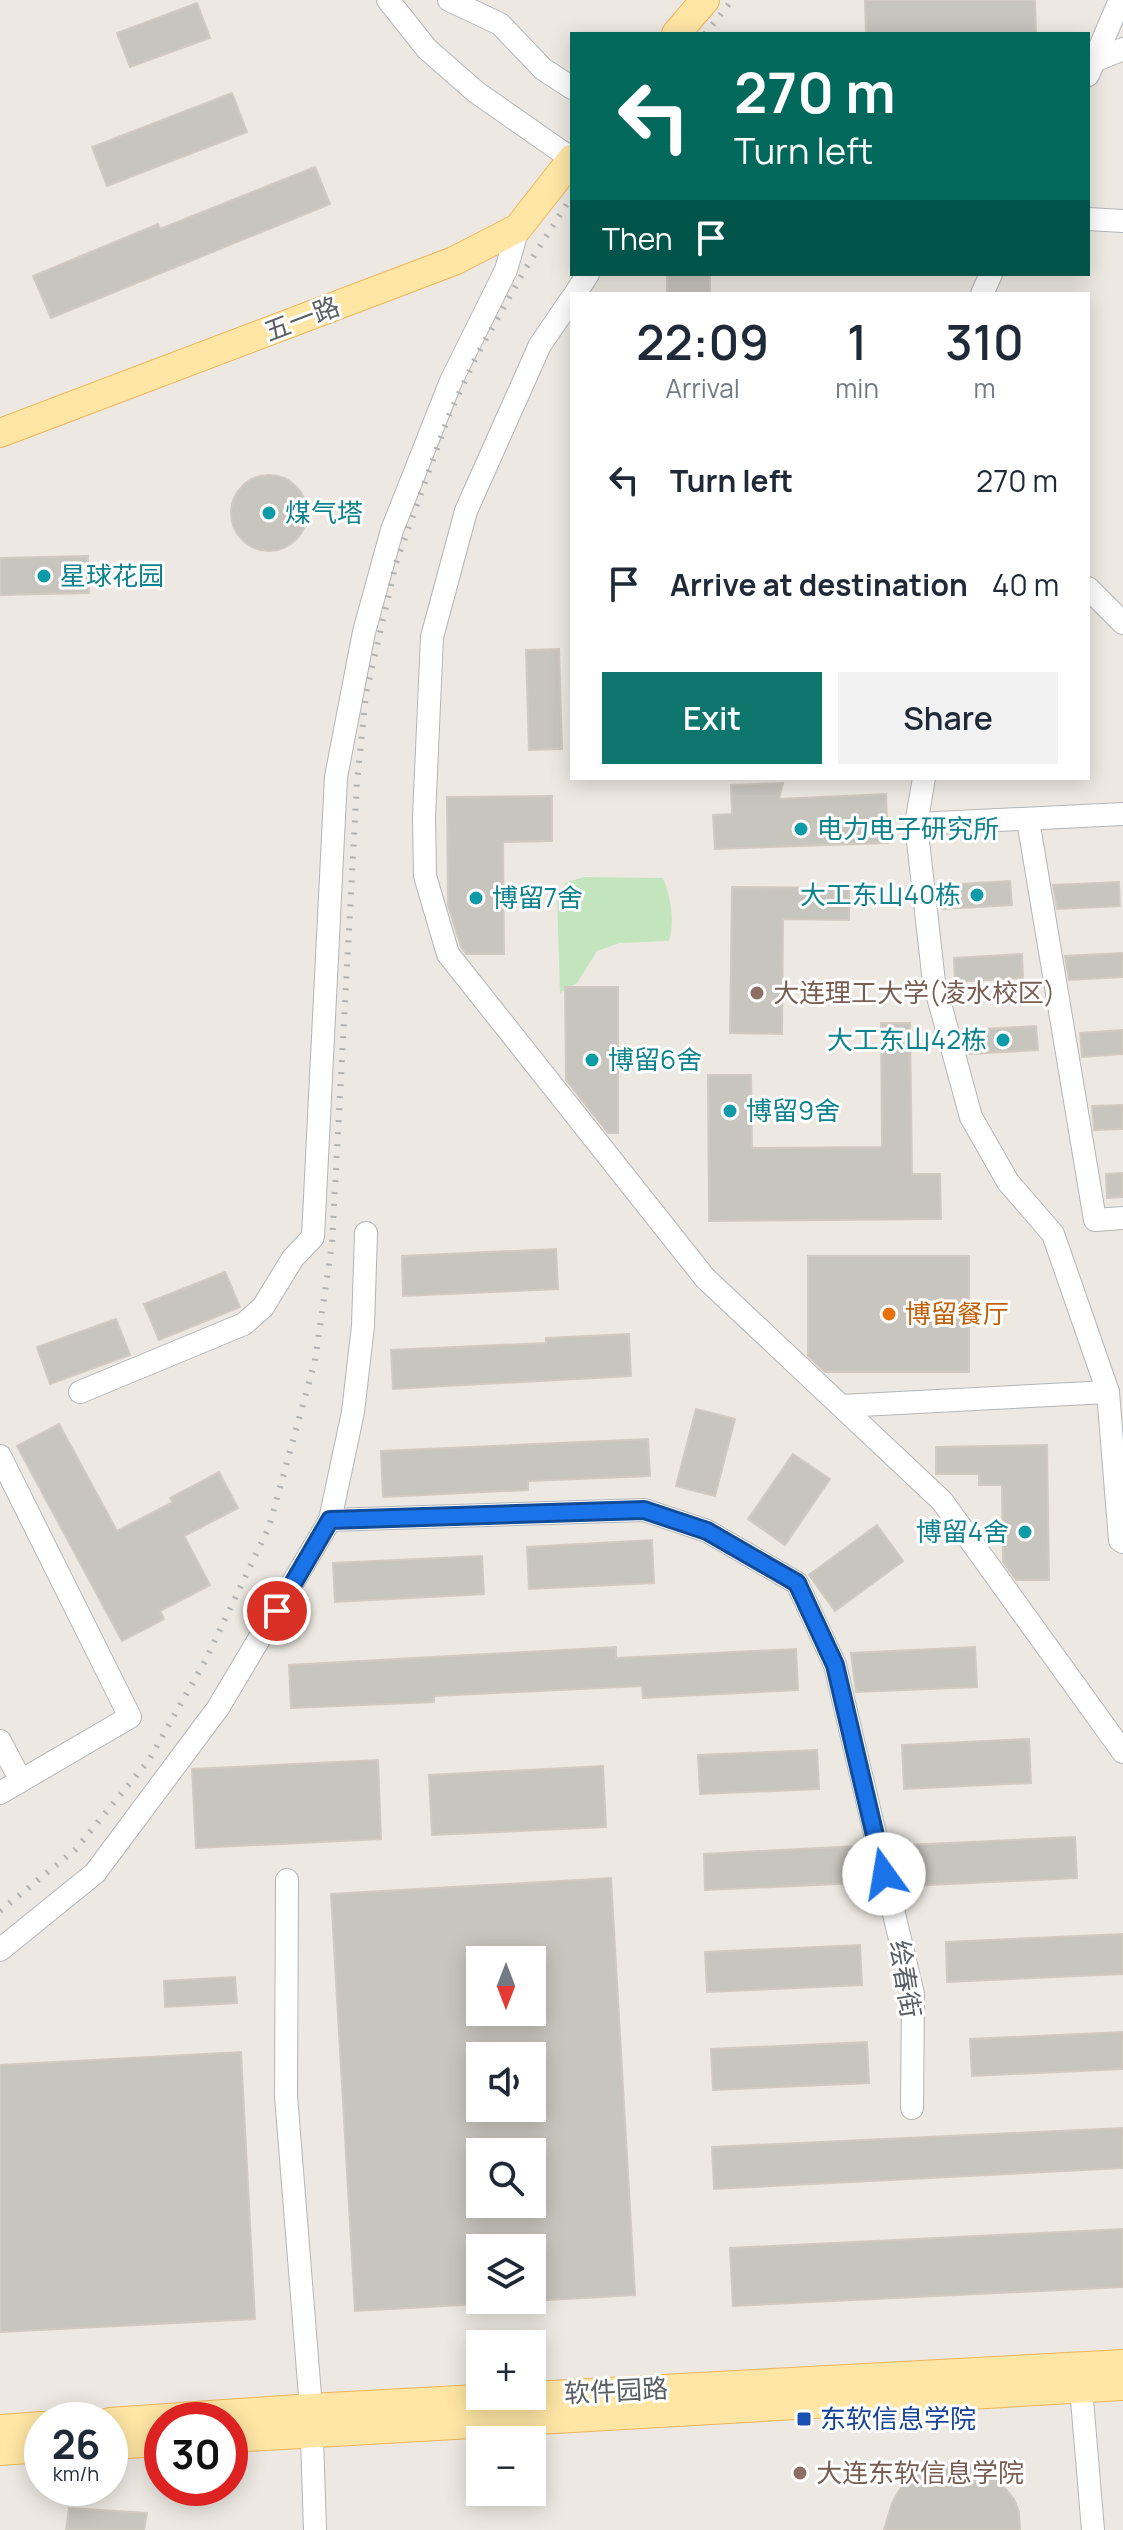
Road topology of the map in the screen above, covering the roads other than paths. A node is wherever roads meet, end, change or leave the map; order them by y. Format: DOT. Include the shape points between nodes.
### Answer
graph roads {
  1 [pos="388,0"];
  2 [pos="449,0"];
  3 [pos="705,0"];
  4 [pos="1120,0"];
  5 [pos="678,32"];
  6 [pos="1123,49"];
  7 [pos="1090,66"];
  8 [pos="570,87"];
  9 [pos="570,158"];
  10 [pos="570,162"];
  11 [pos="1090,219"];
  12 [pos="1123,221"];
  13 [pos="518,228"];
  14 [pos="570,300"];
  15 [pos="0,433"];
  16 [pos="1090,590"];
  17 [pos="1123,623"];
  18 [pos="924,780"];
  19 [pos="1123,814"];
  20 [pos="1028,820"];
  21 [pos="916,824"];
  22 [pos="1123,1218"];
  23 [pos="366,1233"];
  24 [pos="80,1392"];
  25 [pos="1108,1392"];
  26 [pos="842,1406"];
  27 [pos="0,1456"];
  28 [pos="330,1520"];
  29 [pos="1123,1542"];
  30 [pos="0,1741"];
  31 [pos="1123,1752"];
  32 [pos="21,1781"];
  33 [pos="0,1793"];
  34 [pos="287,1880"];
  35 [pos="0,1950"];
  36 [pos="912,2108"];
  37 [pos="1123,2364"];
  38 [pos="1123,2386"];
  39 [pos="1081,2388"];
  40 [pos="312,2421"];
  41 [pos="128,2422"];
  42 [pos="24,2427"];
  43 [pos="0,2429"];
  44 [pos="248,2434"];
  45 [pos="24,2449"];
  46 [pos="0,2451"];
  47 [pos="315,2530"];
  48 [pos="1093,2530"];
  1 -- 9 [label="street" via="427,49 476,92"];
  2 -- 8 [label="street" via="500,24 543,69"];
  3 -- 5 [label="main road"];
  4 -- 7 [label="street"];
  6 -- 7 [label="street"];
  10 -- 13 [label="main road, 五一路"];
  11 -- 12 [label="street"];
  13 -- 15 [label="main road, 五一路" via="454,261"];
  13 -- 24 [label="street" via="506,270 451,381 392,530 364,632 336,777 313,1237 293,1258 263,1307 244,1324"];
  14 -- 26 [label="street" via="540,345 466,511 432,637 425,876 448,954 458,967 705,1278"];
  16 -- 17 [label="street"];
  18 -- 21 [label="street"];
  19 -- 20 [label="street"];
  20 -- 21 [label="street"];
  20 -- 22 [label="street" via="1095,1220"];
  21 -- 25 [label="street" via="934,982 971,1117 1008,1182 1053,1234"];
  23 -- 28 [label="street" via="353,1412"];
  25 -- 26 [label="street"];
  25 -- 29 [label="street"];
  26 -- 31 [label="street" via="942,1501"];
  27 -- 32 [label="street" via="130,1717"];
  28 -- 35 [label="street" via="218,1708 95,1873"];
  28 -- 36 [label="street, 绘春街" via="644,1510 707,1531 797,1583 835,1665 913,1994"];
  30 -- 32 [label="street"];
  32 -- 33 [label="street"];
  34 -- 40 [label="street" via="286,2096"];
  37 -- 40 [label="main road, 软件园路"];
  38 -- 39 [label="main road, 软件园路"];
  39 -- 40 [label="main road, 软件园路"];
  39 -- 48 [label="street"];
  40 -- 41 [label="main road, 软件园路"];
  40 -- 44 [label="main road, 软件园路"];
  40 -- 47 [label="street"];
  42 -- 43 [label="main road"];
  45 -- 46 [label="main road"];
}
